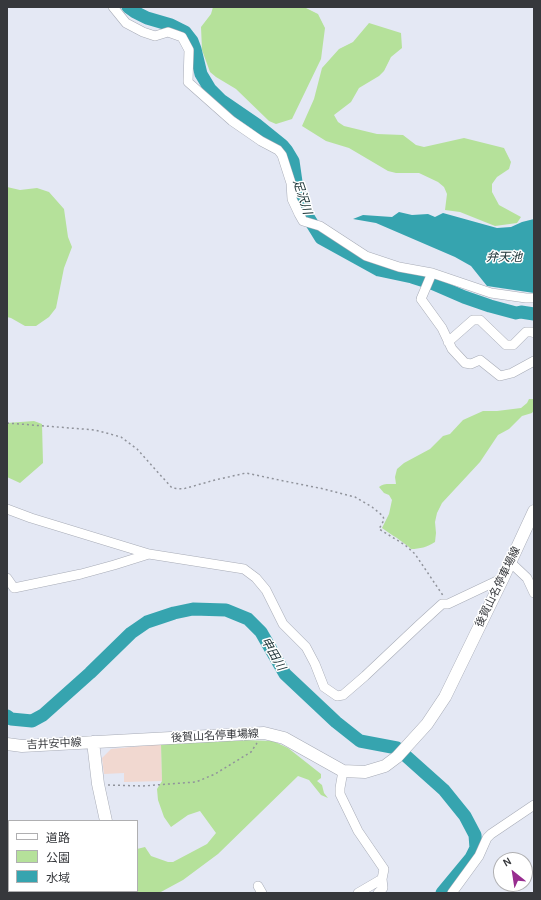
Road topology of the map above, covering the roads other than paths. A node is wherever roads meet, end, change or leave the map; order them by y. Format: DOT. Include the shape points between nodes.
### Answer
graph roads {
  1 [pos="113,7"];
  2 [pos="432,273"];
  3 [pos="534,298"];
  4 [pos="534,333"];
  5 [pos="448,342"];
  6 [pos="534,362"];
  7 [pos="7,509"];
  8 [pos="534,510"];
  9 [pos="149,554"];
  10 [pos="510,562"];
  11 [pos="7,578"];
  12 [pos="503,578"];
  13 [pos="534,593"];
  14 [pos="93,742"];
  15 [pos="7,744"];
  16 [pos="343,771"];
  17 [pos="534,805"];
  18 [pos="106,820"];
  19 [pos="382,879"];
  20 [pos="358,893"];
  21 [pos="378,893"];
  22 [pos="452,893"];
  1 -- 2 [label="street" via="126,23 143,32 155,36 168,32 182,37 189,50 188,82 232,121 261,142 278,150 291,183 292,199 303,221 320,226 366,256 399,267"];
  2 -- 3 [label="street" via="491,293"];
  2 -- 5 [label="street" via="421,299 442,328"];
  4 -- 5 [label="street" via="526,332 513,345 506,345 480,320 473,320"];
  5 -- 6 [label="street" via="465,362 471,364 480,360 500,376"];
  7 -- 9 [label="street"];
  8 -- 10 [label="main road, 後賀山名停車場線"];
  9 -- 11 [label="street" via="81,574 14,588"];
  9 -- 12 [label="street" via="244,569 256,578 266,590 282,624 306,647 324,687 337,696 343,695 365,676 442,604 448,604"];
  10 -- 12 [label="main road, 後賀山名停車場線"];
  10 -- 13 [label="street" via="527,578"];
  12 -- 16 [label="main road, 後賀山名停車場線" via="445,697 428,724 385,766 365,772"];
  14 -- 15 [label="main road, 吉井安中線" via="22,746"];
  14 -- 16 [label="main road, 後賀山名停車場線" via="264,733 284,738"];
  14 -- 18 [label="main road, 吉井安中線"];
  16 -- 19 [label="street" via="340,794 358,831 384,869"];
  17 -- 22 [label="street" via="491,834 479,856"];
  19 -- 20 [label="street"];
  19 -- 21 [label="street" via="383,888"];
}
